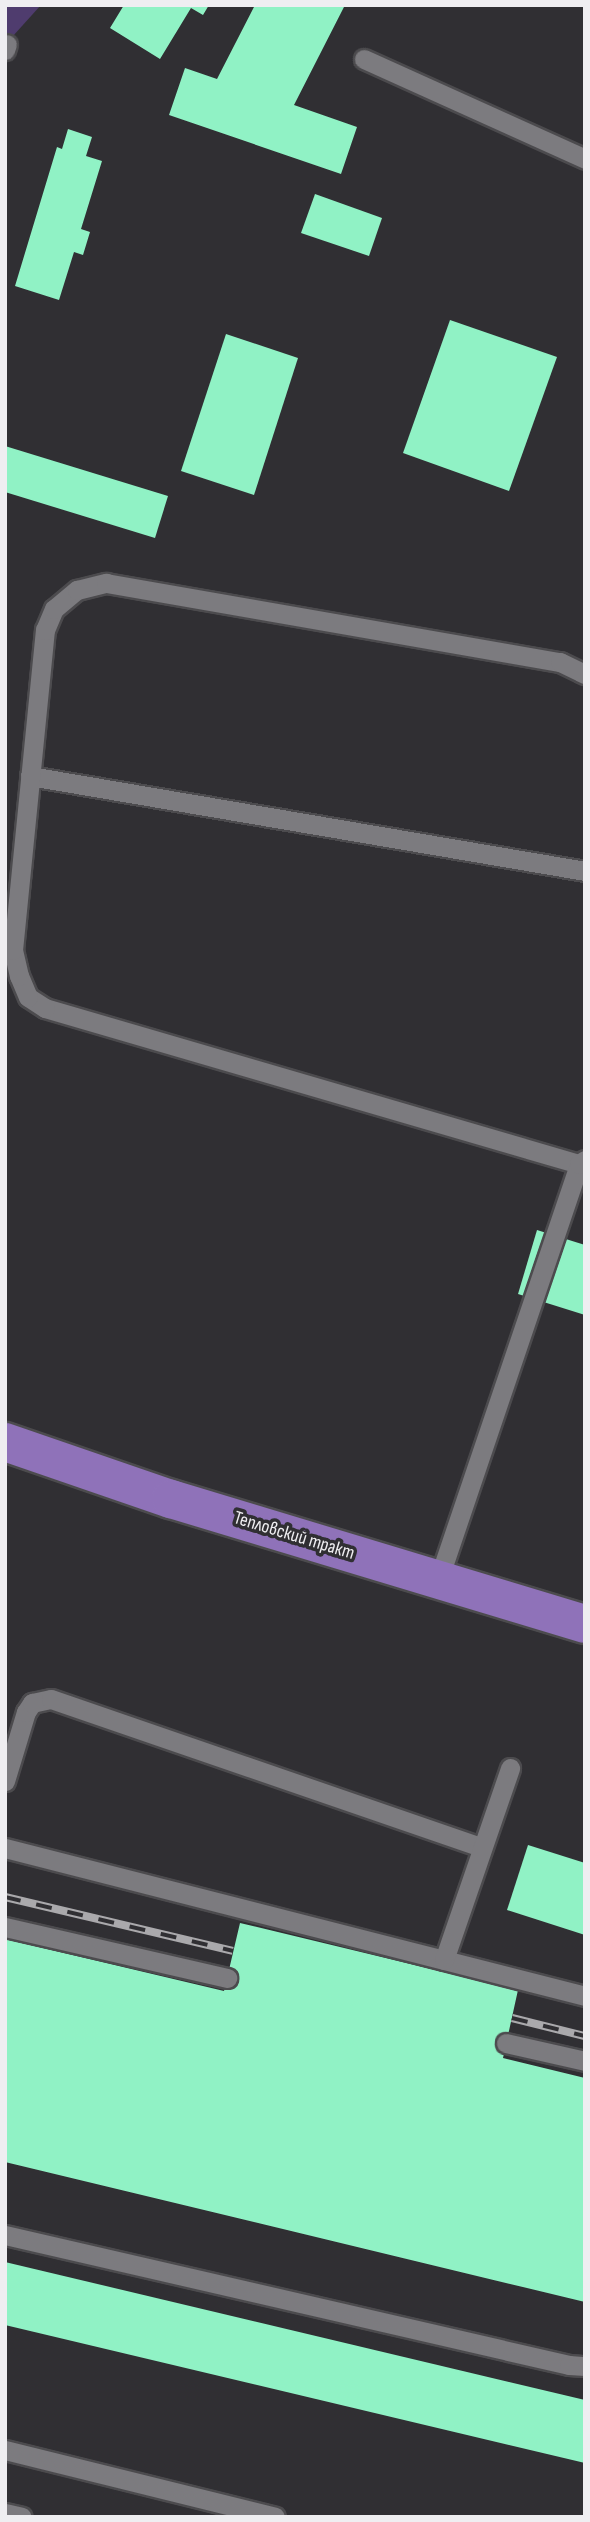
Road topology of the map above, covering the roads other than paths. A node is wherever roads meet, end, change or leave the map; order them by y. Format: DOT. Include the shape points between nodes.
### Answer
graph roads {
  1 [pos="364,60"];
  2 [pos="585,159"];
  3 [pos="585,674"];
  4 [pos="30,776"];
  5 [pos="585,871"];
  6 [pos="582,1162"];
  7 [pos="5,1442"];
  8 [pos="438,1581"];
  9 [pos="585,1624"];
  10 [pos="510,1768"];
  11 [pos="5,1781"];
  12 [pos="481,1847"];
  13 [pos="5,1848"];
  14 [pos="5,1927"];
  15 [pos="444,1960"];
  16 [pos="227,1978"];
  17 [pos="585,1996"];
  18 [pos="506,2043"];
  19 [pos="585,2061"];
  20 [pos="5,2235"];
  21 [pos="585,2366"];
  22 [pos="5,2449"];
  23 [pos="5,2513"];
  24 [pos="22,2517"];
  25 [pos="275,2517"];
  1 -- 2 [label="lane"];
  3 -- 4 [label="lane" via="560,662 106,583 77,590 54,609 45,630"];
  4 -- 5 [label="lane"];
  4 -- 6 [label="lane" via="13,950 28,996 46,1008"];
  6 -- 8 [label="lane"];
  7 -- 8 [label="main road, Тепловский тракт" via="171,1499"];
  8 -- 9 [label="main road, Тепловский тракт"];
  10 -- 12 [label="lane"];
  11 -- 12 [label="lane" via="26,1712 32,1703 51,1699"];
  12 -- 15 [label="lane"];
  13 -- 15 [label="lane"];
  14 -- 16 [label="lane"];
  15 -- 17 [label="lane"];
  18 -- 19 [label="lane"];
  20 -- 21 [label="lane"];
  22 -- 25 [label="lane"];
  23 -- 24 [label="lane"];
}
